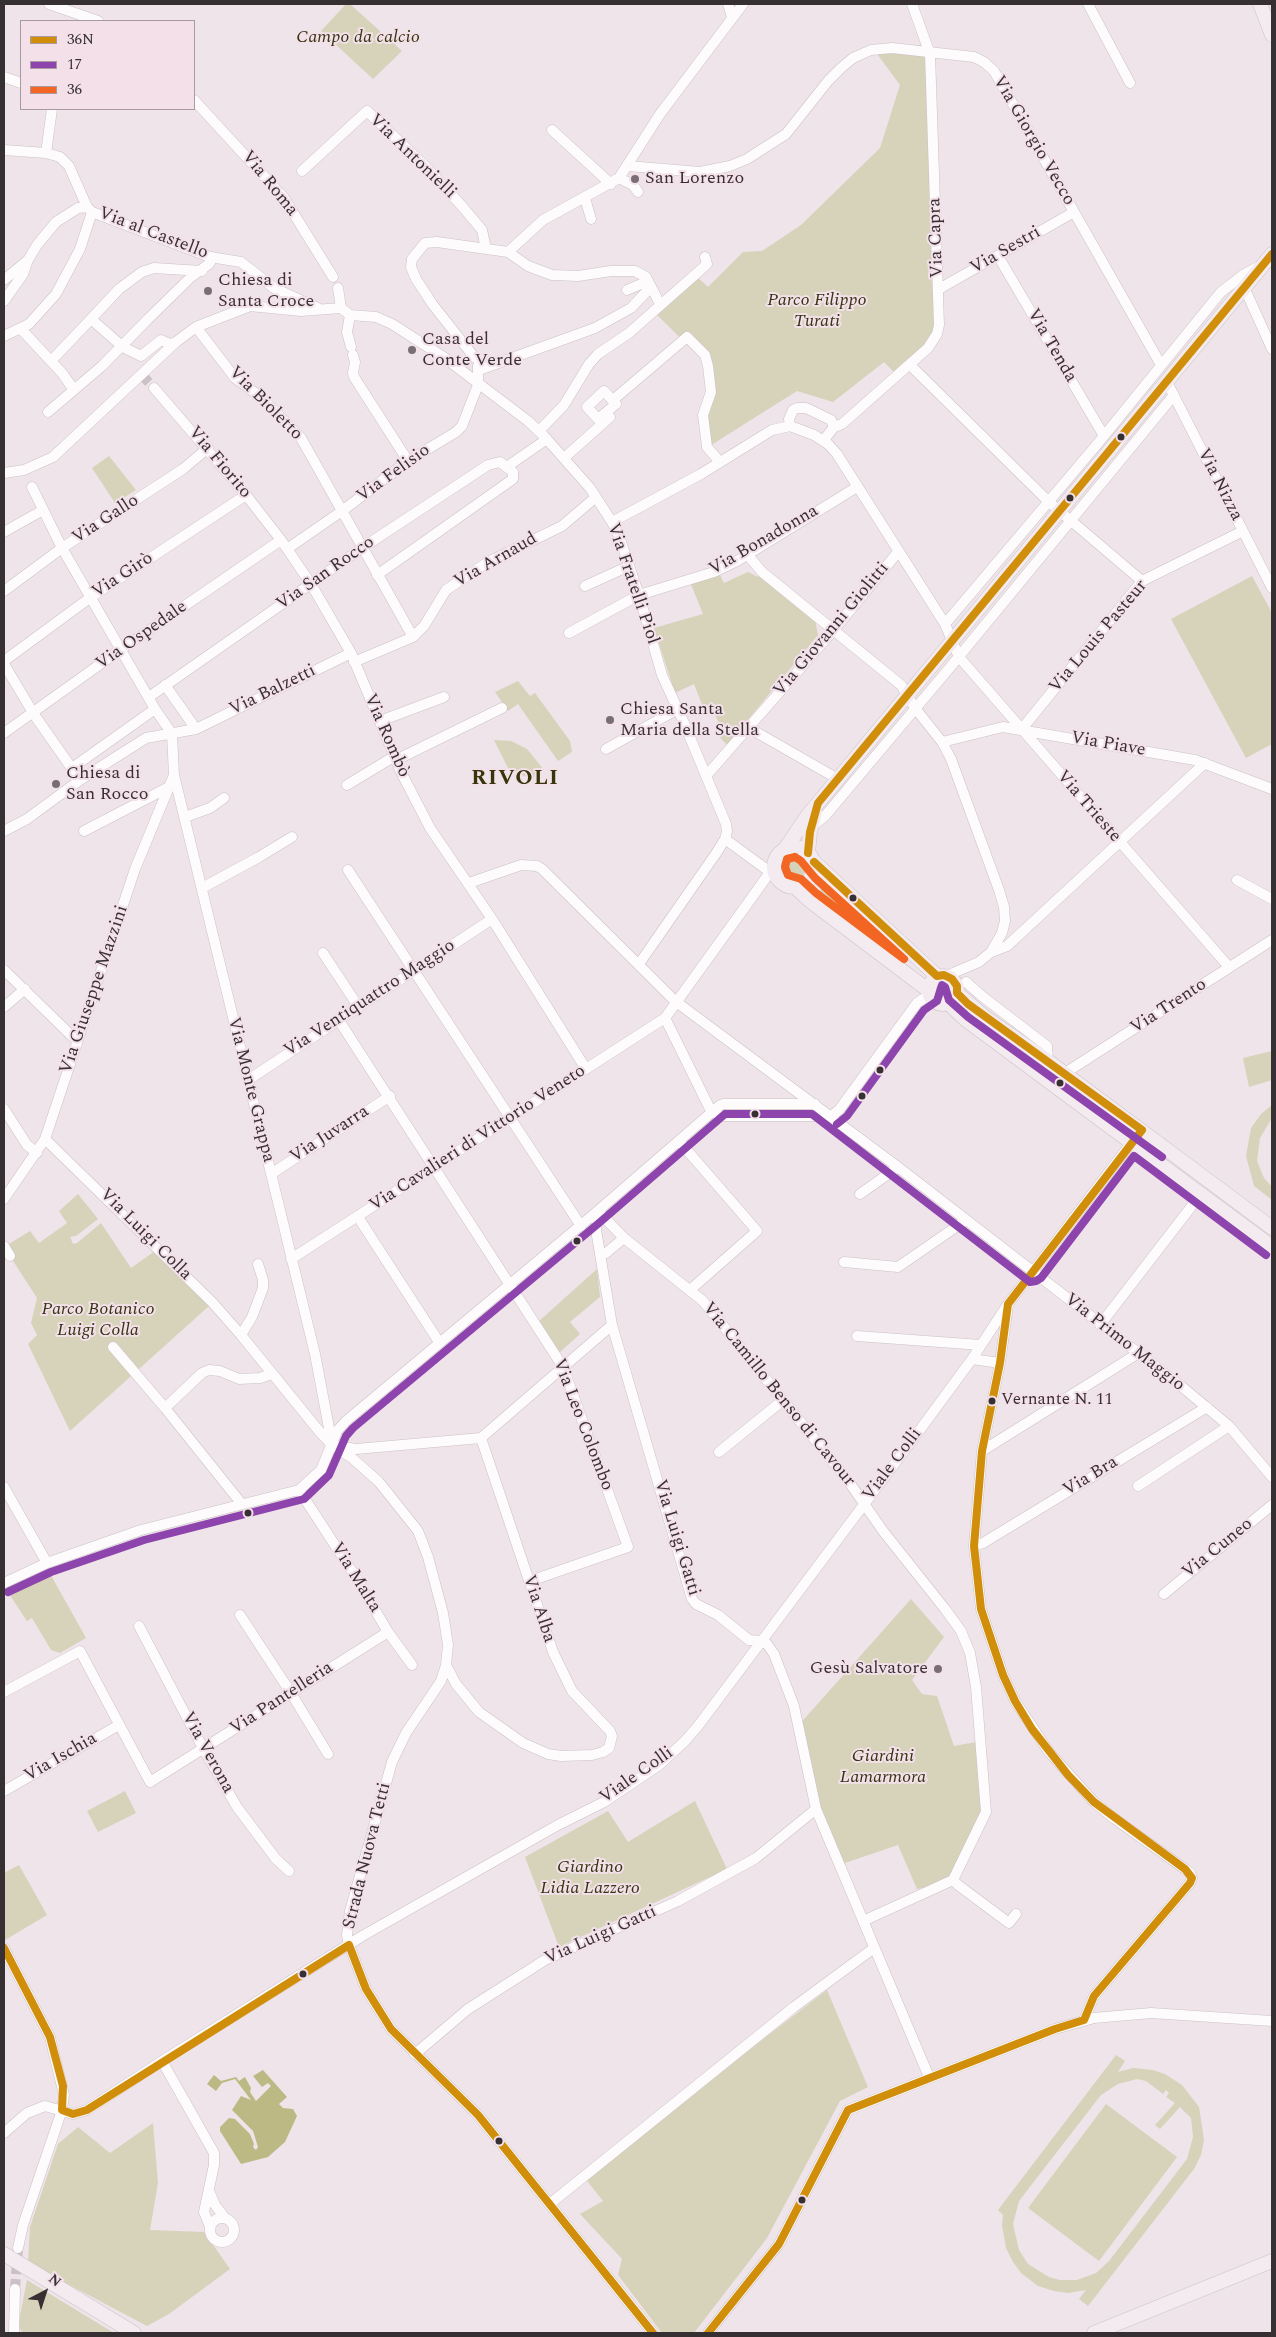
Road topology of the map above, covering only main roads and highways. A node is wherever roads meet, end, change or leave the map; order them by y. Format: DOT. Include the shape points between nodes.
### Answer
graph roads {
  1 [pos="1260,4"];
  2 [pos="1272,35"];
  3 [pos="1268,259"];
  4 [pos="818,803"];
  5 [pos="785,849"];
  6 [pos="811,857"];
  7 [pos="795,887"];
  8 [pos="942,976"];
  9 [pos="928,992"];
  10 [pos="957,992"];
  11 [pos="1272,1228"];
  12 [pos="1272,1248"];
  13 [pos="4,2254"];
  14 [pos="1272,2261"];
  15 [pos="134,2333"];
  16 [pos="1094,2333"];
  1 -- 2 [label="main road"];
  3 -- 4 [label="main road" via="1167,382 1065,517 907,694"];
  4 -- 5 [label="main road"];
  4 -- 6 [label="main road" via="811,827"];
  5 -- 6 [label="main road" via="796,847"];
  5 -- 7 [label="main road" via="776,858 772,872 781,883"];
  6 -- 7 [label="main road" via="814,871 810,880"];
  6 -- 8 [label="main road"];
  7 -- 9 [label="main road"];
  8 -- 9 [label="main road" via="930,982"];
  8 -- 10 [label="main road" via="954,981"];
  9 -- 10 [label="main road" via="936,1003"];
  10 -- 11 [label="main road" via="974,1009"];
  10 -- 12 [label="main road" via="966,1020"];
  13 -- 15 [label="main road"];
  14 -- 16 [label="main road"];
}
